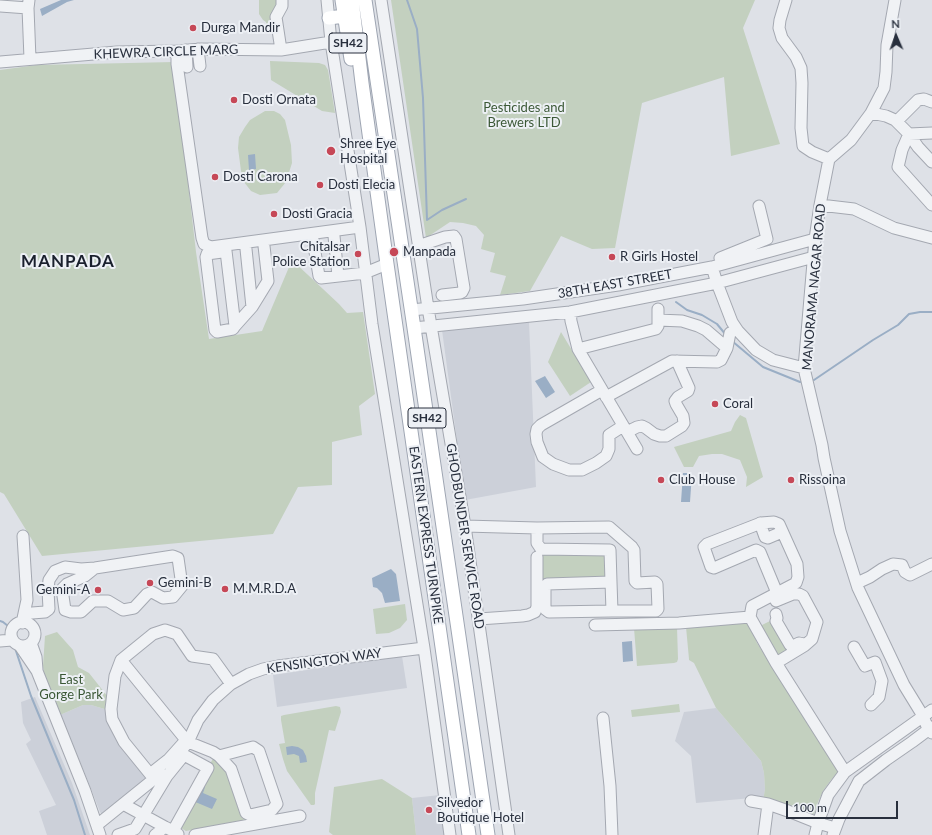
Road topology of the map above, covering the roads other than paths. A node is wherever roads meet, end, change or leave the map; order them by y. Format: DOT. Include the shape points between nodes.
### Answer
graph roads {
  1 [pos="282,0"];
  2 [pos="327,0"];
  3 [pos="342,0"];
  4 [pos="352,0"];
  5 [pos="365,0"];
  6 [pos="381,0"];
  7 [pos="786,0"];
  8 [pos="895,0"];
  9 [pos="29,4"];
  10 [pos="0,6"];
  11 [pos="344,16"];
  12 [pos="329,18"];
  13 [pos="332,42"];
  14 [pos="198,49"];
  15 [pos="181,50"];
  16 [pos="281,50"];
  17 [pos="30,59"];
  18 [pos="0,62"];
  19 [pos="200,66"];
  20 [pos="187,67"];
  21 [pos="362,83"];
  22 [pos="932,102"];
  23 [pos="871,113"];
  24 [pos="897,121"];
  25 [pos="932,133"];
  26 [pos="909,134"];
  27 [pos="830,159"];
  28 [pos="932,162"];
  29 [pos="820,205"];
  30 [pos="932,205"];
  31 [pos="759,206"];
  32 [pos="360,229"];
  33 [pos="334,236"];
  34 [pos="932,238"];
  35 [pos="815,239"];
  36 [pos="313,240"];
  37 [pos="264,246"];
  38 [pos="418,246"];
  39 [pos="246,249"];
  40 [pos="226,251"];
  41 [pos="814,257"];
  42 [pos="387,264"];
  43 [pos="711,264"];
  44 [pos="365,273"];
  45 [pos="338,276"];
  46 [pos="717,284"];
  47 [pos="442,295"];
  48 [pos="523,299"];
  49 [pos="252,307"];
  50 [pos="428,308"];
  51 [pos="411,310"];
  52 [pos="570,312"];
  53 [pos="526,316"];
  54 [pos="235,326"];
  55 [pos="431,327"];
  56 [pos="414,328"];
  57 [pos="730,333"];
  58 [pos="727,348"];
  59 [pos="578,349"];
  60 [pos="677,361"];
  61 [pos="804,368"];
  62 [pos="604,393"];
  63 [pos="625,429"];
  64 [pos="637,449"];
  65 [pos="760,523"];
  66 [pos="466,526"];
  67 [pos="609,527"];
  68 [pos="537,528"];
  69 [pos="782,532"];
  70 [pos="23,536"];
  71 [pos="610,550"];
  72 [pos="537,557"];
  73 [pos="932,564"];
  74 [pos="95,568"];
  75 [pos="611,582"];
  76 [pos="857,583"];
  77 [pos="777,593"];
  78 [pos="612,611"];
  79 [pos="776,614"];
  80 [pos="750,617"];
  81 [pos="479,619"];
  82 [pos="29,620"];
  83 [pos="595,625"];
  84 [pos="0,632"];
  85 [pos="15,639"];
  86 [pos="0,641"];
  87 [pos="31,643"];
  88 [pos="804,646"];
  89 [pos="854,647"];
  90 [pos="424,648"];
  91 [pos="889,653"];
  92 [pos="121,660"];
  93 [pos="875,662"];
  94 [pos="776,663"];
  95 [pos="37,671"];
  96 [pos="231,684"];
  97 [pos="871,705"];
  98 [pos="927,713"];
  99 [pos="603,718"];
  100 [pos="931,729"];
  101 [pos="188,742"];
  102 [pos="219,756"];
  103 [pos="845,772"];
  104 [pos="751,801"];
  105 [pos="123,804"];
  106 [pos="768,804"];
  107 [pos="143,815"];
  108 [pos="300,816"];
  109 [pos="818,823"];
  110 [pos="98,830"];
  111 [pos="172,831"];
  112 [pos="834,831"];
  113 [pos="118,835"];
  114 [pos="155,835"];
  115 [pos="196,835"];
  116 [pos="450,835"];
  117 [pos="469,835"];
  118 [pos="488,835"];
  119 [pos="509,835"];
  120 [pos="612,835"];
  121 [pos="764,835"];
  122 [pos="815,835"];
  1 -- 16 [label="street" via="276,18"];
  2 -- 12 [label="street"];
  3 -- 11 [label="main road, EASTERN EXPRESS TURNPIKE / SH42"];
  4 -- 21 [label="main road"];
  5 -- 51 [label="main road, EASTERN EXPRESS TURNPIKE / SH42"];
  6 -- 38 [label="street, GHODBUNDER SERVICE ROAD"];
  7 -- 27 [label="street" via="779,28 782,38 801,68 803,146"];
  8 -- 23 [label="street" via="884,88"];
  9 -- 10 [label="street"];
  9 -- 17 [label="street"];
  11 -- 12 [label="main road"];
  11 -- 21 [label="main road, EASTERN EXPRESS TURNPIKE / SH42" via="353,71"];
  12 -- 13 [label="street"];
  13 -- 16 [label="street, KHEWRA CIRCLE MARG"];
  13 -- 32 [label="street"];
  14 -- 15 [label="street, KHEWRA CIRCLE MARG"];
  14 -- 16 [label="street, KHEWRA CIRCLE MARG"];
  14 -- 19 [label="street"];
  15 -- 17 [label="street, KHEWRA CIRCLE MARG"];
  15 -- 20 [label="street"];
  15 -- 32 [label="street" via="177,64 204,244 211,247"];
  17 -- 18 [label="street, KHEWRA CIRCLE MARG"];
  21 -- 42 [label="main road, EASTERN EXPRESS TURNPIKE / SH42"];
  22 -- 24 [label="street" via="918,100"];
  23 -- 24 [label="street"];
  23 -- 27 [label="street" via="851,140"];
  24 -- 26 [label="street"];
  25 -- 26 [label="street"];
  26 -- 28 [label="street"];
  26 -- 30 [label="street" via="898,167"];
  27 -- 29 [label="street, MANORAMA NAGAR ROAD"];
  29 -- 34 [label="street" via="854,209 894,228"];
  29 -- 35 [label="street, MANORAMA NAGAR ROAD"];
  31 -- 43 [label="street" via="767,239"];
  32 -- 33 [label="street"];
  32 -- 44 [label="street"];
  33 -- 36 [label="street"];
  33 -- 45 [label="street"];
  35 -- 41 [label="street, MANORAMA NAGAR ROAD"];
  35 -- 43 [label="street, 38TH EAST STREET"];
  36 -- 37 [label="street"];
  36 -- 45 [label="street" via="319,276"];
  37 -- 39 [label="street"];
  37 -- 49 [label="street" via="268,281"];
  38 -- 47 [label="street" via="445,237 454,236 456,239 464,288 460,293"];
  38 -- 50 [label="street, GHODBUNDER SERVICE ROAD"];
  39 -- 40 [label="street"];
  39 -- 49 [label="street"];
  40 -- 54 [label="street"];
  40 -- 54 [label="street" via="207,254 206,257 215,330 217,332 233,329"];
  41 -- 46 [label="street, 38TH EAST STREET"];
  41 -- 61 [label="street, MANORAMA NAGAR ROAD"];
  42 -- 44 [label="street"];
  42 -- 117 [label="main road, EASTERN EXPRESS TURNPIKE / SH42"];
  43 -- 46 [label="street"];
  43 -- 48 [label="street, 38TH EAST STREET" via="618,285"];
  44 -- 45 [label="street"];
  44 -- 90 [label="street"];
  46 -- 52 [label="street, 38TH EAST STREET"];
  46 -- 61 [label="street" via="732,322 756,350 773,360"];
  48 -- 50 [label="street, 38TH EAST STREET"];
  48 -- 53 [label="street"];
  49 -- 54 [label="street"];
  50 -- 51 [label="street, 38TH EAST STREET"];
  50 -- 55 [label="street, GHODBUNDER SERVICE ROAD"];
  51 -- 56 [label="main road, EASTERN EXPRESS TURNPIKE / SH42"];
  52 -- 53 [label="street, 38TH EAST STREET"];
  52 -- 59 [label="street"];
  53 -- 55 [label="street, 38TH EAST STREET"];
  55 -- 56 [label="street, 38TH EAST STREET"];
  55 -- 66 [label="street, GHODBUNDER SERVICE ROAD"];
  56 -- 118 [label="main road, EASTERN EXPRESS TURNPIKE / SH42"];
  57 -- 58 [label="street"];
  58 -- 59 [label="street" via="698,326 658,314 656,329"];
  58 -- 60 [label="street" via="721,360 717,362"];
  59 -- 62 [label="street"];
  60 -- 62 [label="street" via="672,361"];
  60 -- 63 [label="street" via="689,388 675,401 683,416 682,426 666,436 654,434 642,426"];
  61 -- 76 [label="street, MANORAMA NAGAR ROAD" via="840,531"];
  62 -- 63 [label="street"];
  62 -- 63 [label="street" via="537,429 536,442 543,457 569,470 582,470 606,456 609,435"];
  63 -- 64 [label="street"];
  65 -- 69 [label="street" via="779,524"];
  65 -- 69 [label="street" via="765,537"];
  65 -- 77 [label="street" via="704,547 711,567 714,568 756,550 760,552"];
  66 -- 68 [label="street"];
  66 -- 81 [label="street, GHODBUNDER SERVICE ROAD"];
  67 -- 68 [label="street"];
  67 -- 71 [label="street"];
  67 -- 78 [label="street" via="634,550 635,581 657,584 658,603 656,611"];
  68 -- 71 [label="street" via="538,544 541,549"];
  69 -- 77 [label="street" via="797,564 798,577 796,583"];
  70 -- 82 [label="street"];
  71 -- 75 [label="street"];
  72 -- 81 [label="street" via="535,612 522,616"];
  73 -- 76 [label="street" via="910,575 905,572 902,565 893,564"];
  74 -- 74 [label="street" via="62,589 65,610 81,612 93,602 108,601 123,610 134,608 147,594 152,592 164,598 173,597 182,586 178,558 173,556"];
  74 -- 82 [label="street" via="81,569 58,579 53,588 54,610 45,617"];
  75 -- 78 [label="street"];
  75 -- 78 [label="street" via="547,584 545,609 549,612"];
  76 -- 91 [label="street, MANORAMA NAGAR ROAD"];
  77 -- 80 [label="street" via="752,606"];
  79 -- 88 [label="street" via="776,621 790,645 799,643"];
  80 -- 83 [label="street" via="679,623"];
  80 -- 88 [label="street" via="780,599 793,594 803,596 817,622 812,639"];
  80 -- 94 [label="street"];
  81 -- 119 [label="street, GHODBUNDER SERVICE ROAD"];
  82 -- 85 [label="street" via="16,625"];
  82 -- 87 [label="street" via="35,634"];
  84 -- 85 [label="street"];
  85 -- 86 [label="street"];
  85 -- 87 [label="street" via="26,646"];
  85 -- 95 [label="street"];
  87 -- 95 [label="street"];
  88 -- 94 [label="street"];
  89 -- 93 [label="street" via="865,666"];
  90 -- 96 [label="street, KENSINGTON WAY" via="278,666 249,674"];
  90 -- 116 [label="street"];
  91 -- 93 [label="street"];
  91 -- 98 [label="street, MANORAMA NAGAR ROAD" via="904,685"];
  92 -- 92 [label="street" via="186,740 169,759 150,774 124,742 112,719 115,676"];
  92 -- 96 [label="street" via="153,634 165,630 176,634 192,656 213,659"];
  93 -- 97 [label="street" via="882,681 879,697"];
  94 -- 103 [label="street"];
  95 -- 110 [label="street"];
  96 -- 101 [label="street, KENSINGTON WAY" via="213,700 198,720"];
  98 -- 100 [label="street, MANORAMA NAGAR ROAD"];
  98 -- 103 [label="street"];
  99 -- 120 [label="street"];
  100 -- 112 [label="street" via="859,781"];
  101 -- 102 [label="street"];
  101 -- 105 [label="street, KENSINGTON WAY" via="154,779"];
  102 -- 102 [label="street" via="231,769 246,813 250,815 272,810 278,804 259,751 253,747"];
  103 -- 109 [label="street" via="828,795"];
  104 -- 106 [label="street"];
  105 -- 107 [label="street"];
  105 -- 110 [label="street, KENSINGTON WAY"];
  106 -- 109 [label="street"];
  106 -- 121 [label="street"];
  107 -- 111 [label="street"];
  107 -- 111 [label="street" via="166,776 184,755 208,768"];
  107 -- 113 [label="street" via="135,829"];
  108 -- 115 [label="street"];
  109 -- 112 [label="street"];
  109 -- 122 [label="street"];
  111 -- 114 [label="street"];
}
